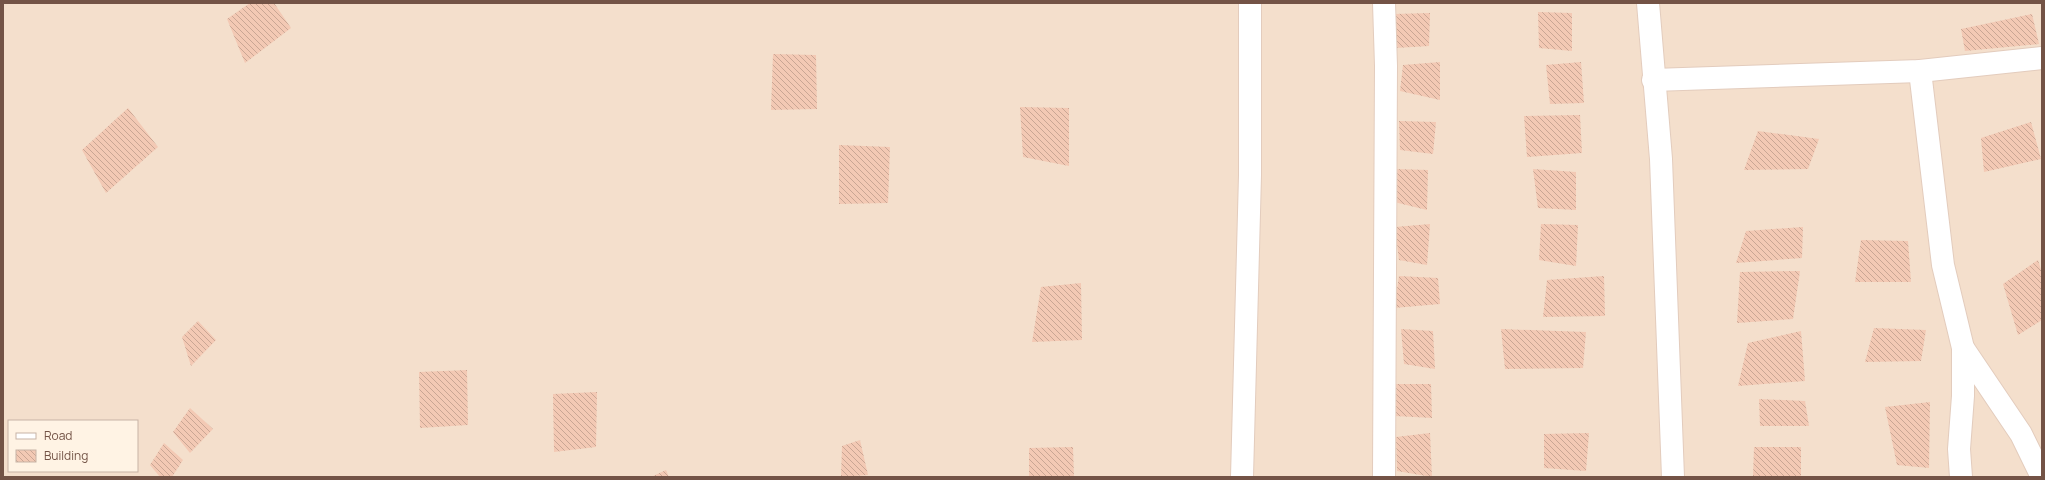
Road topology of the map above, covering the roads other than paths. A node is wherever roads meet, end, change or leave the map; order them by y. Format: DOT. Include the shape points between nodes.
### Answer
graph roads {
  1 [pos="1250,3"];
  2 [pos="1384,3"];
  3 [pos="1648,3"];
  4 [pos="2042,58"];
  5 [pos="1920,71"];
  6 [pos="1653,80"];
  7 [pos="1963,348"];
  8 [pos="1242,477"];
  9 [pos="1384,477"];
  10 [pos="1663,477"];
  11 [pos="1673,477"];
  12 [pos="1961,477"];
  13 [pos="2042,477"];
  1 -- 8 [label="street" via="1250,175"];
  2 -- 9 [label="street"];
  3 -- 6 [label="street"];
  4 -- 5 [label="street"];
  5 -- 6 [label="street"];
  5 -- 7 [label="street" via="1943,265"];
  6 -- 11 [label="street" via="1661,159"];
  7 -- 12 [label="street" via="1959,448"];
  7 -- 13 [label="street" via="2021,434"];
  10 -- 11 [label="street"];
}
